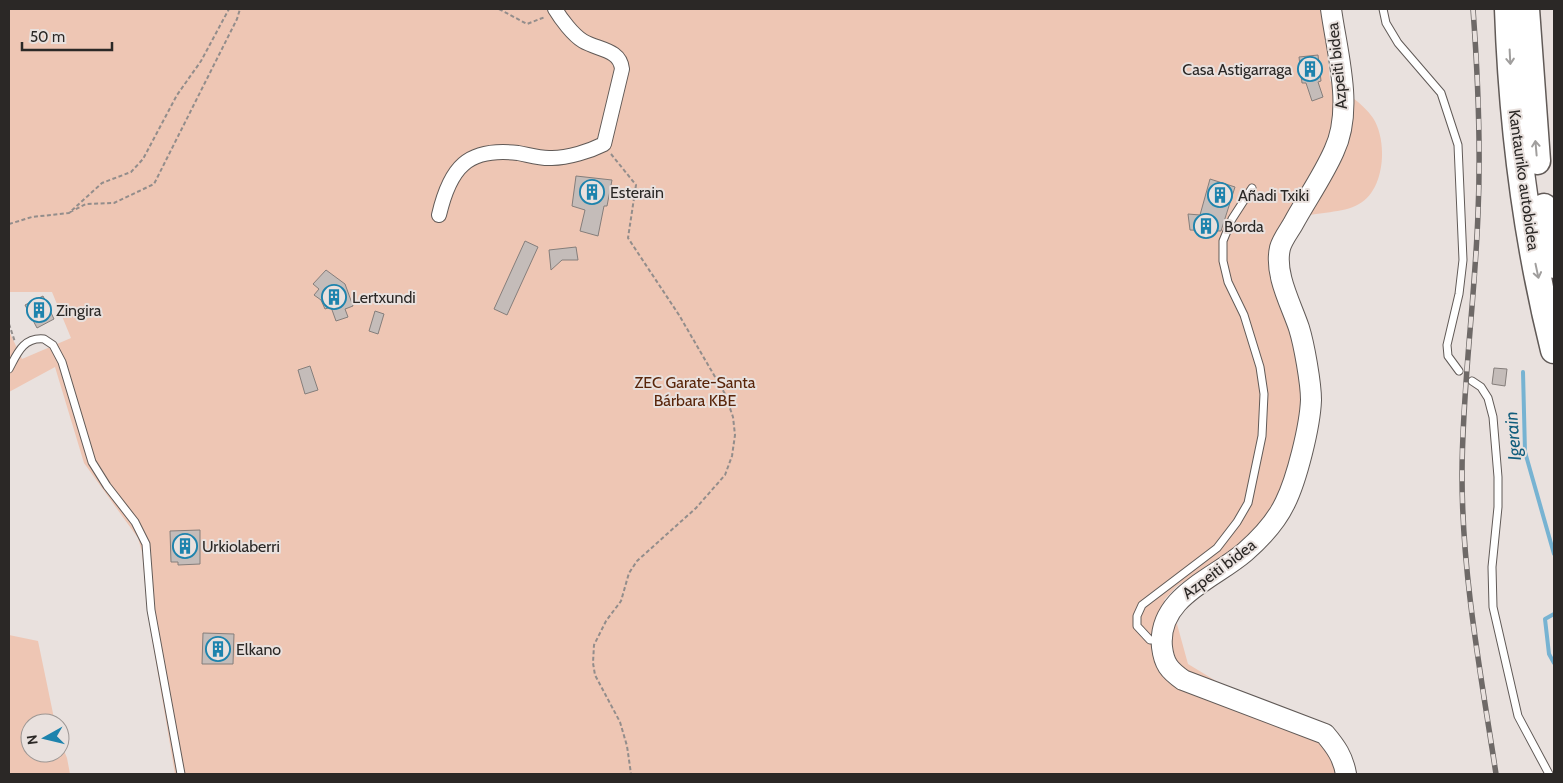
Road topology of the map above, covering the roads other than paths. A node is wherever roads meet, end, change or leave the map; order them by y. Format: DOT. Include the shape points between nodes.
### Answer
graph roads {
  1 [pos="1331,9"];
  2 [pos="1383,9"];
  3 [pos="1508,9"];
  4 [pos="1526,9"];
  5 [pos="555,10"];
  6 [pos="1252,188"];
  7 [pos="439,215"];
  8 [pos="1554,265"];
  9 [pos="1554,350"];
  10 [pos="9,369"];
  11 [pos="1459,371"];
  12 [pos="1472,381"];
  13 [pos="1161,640"];
  14 [pos="181,774"];
  15 [pos="1346,774"];
  16 [pos="1548,774"];
  1 -- 13 [label="main road, Azpeiti bidea" via="1343,97 1342,122 1335,150 1280,246 1280,269 1300,330 1311,399 1299,465 1285,503 1268,531 1244,553 1179,599 1169,612"];
  2 -- 11 [label="lane" via="1386,23 1398,43 1441,93 1458,145 1463,260 1447,345 1448,356"];
  3 -- 9 [label="highway, Kantauriko autobidea, one-way" via="1510,67 1522,182 1533,256"];
  8 -- 4 [label="highway, Kantauriko autobidea, one-way" via="1539,179"];
  5 -- 7 [label="street" via="582,41 616,55 621,61 622,69 604,144 552,158 493,152 475,156 452,174"];
  6 -- 13 [label="lane" via="1232,219 1223,241 1223,261 1260,367 1264,394 1262,436 1248,503 1237,522 1217,548 1142,606 1137,616 1137,626 1150,640"];
  10 -- 14 [label="lane" via="28,341 40,338 56,350 92,462 142,534 147,549 151,610"];
  12 -- 16 [label="lane" via="1488,398 1493,418 1498,477 1492,567 1493,607 1518,716"];
  13 -- 15 [label="main road, Azpeiti bidea" via="1163,658 1169,670 1183,680 1325,734 1337,748"];
}
